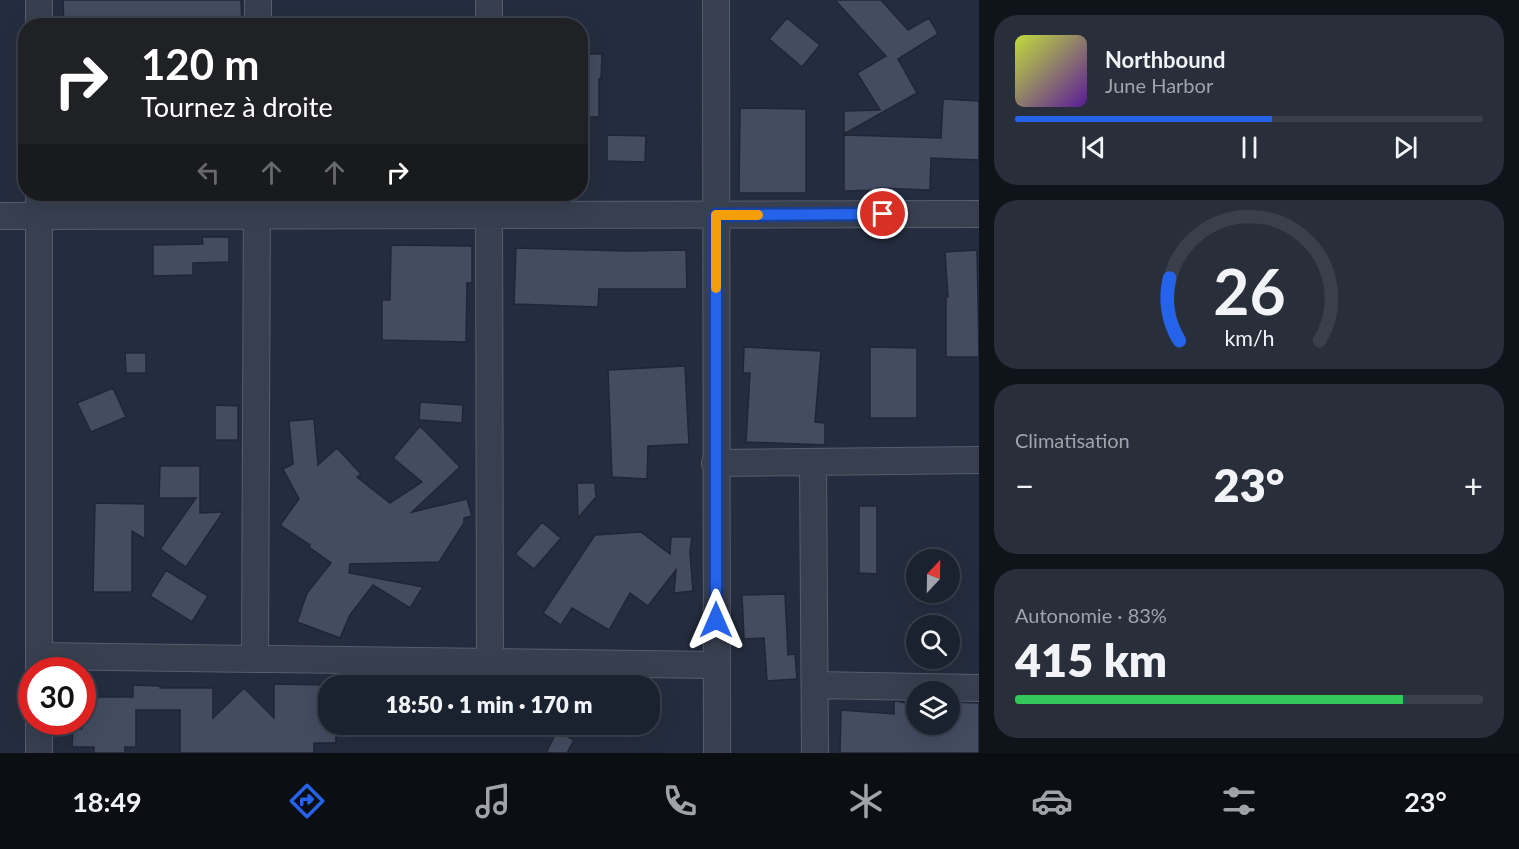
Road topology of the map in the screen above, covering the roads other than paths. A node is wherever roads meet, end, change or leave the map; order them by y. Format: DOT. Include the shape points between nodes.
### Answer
graph roads {
  1 [pos="39,0"];
  2 [pos="258,0"];
  3 [pos="489,0"];
  4 [pos="716,0"];
  5 [pos="39,18"];
  6 [pos="258,18"];
  7 [pos="489,18"];
  8 [pos="489,204"];
  9 [pos="39,205"];
  10 [pos="257,205"];
  11 [pos="979,214"];
  12 [pos="716,215"];
  13 [pos="0,216"];
  14 [pos="979,460"];
  15 [pos="813,462"];
  16 [pos="715,463"];
  17 [pos="39,657"];
  18 [pos="255,659"];
  19 [pos="96,662"];
  20 [pos="490,662"];
  21 [pos="716,665"];
  22 [pos="815,685"];
  23 [pos="979,687"];
  24 [pos="39,735"];
  25 [pos="39,753"];
  26 [pos="717,753"];
  27 [pos="815,753"];
  1 -- 5 [label="street"];
  2 -- 6 [label="street"];
  3 -- 7 [label="street"];
  4 -- 12 [label="street"];
  8 -- 10 [label="street"];
  8 -- 12 [label="street"];
  8 -- 20 [label="street"];
  9 -- 10 [label="street"];
  9 -- 13 [label="street"];
  9 -- 17 [label="street"];
  10 -- 18 [label="street"];
  11 -- 12 [label="street"];
  12 -- 16 [label="street"];
  14 -- 15 [label="street"];
  15 -- 16 [label="street"];
  15 -- 22 [label="street"];
  16 -- 21 [label="street"];
  18 -- 19 [label="street"];
  18 -- 20 [label="street"];
  20 -- 21 [label="street"];
  21 -- 26 [label="street"];
  22 -- 23 [label="street"];
  22 -- 27 [label="street"];
  24 -- 25 [label="street"];
}
